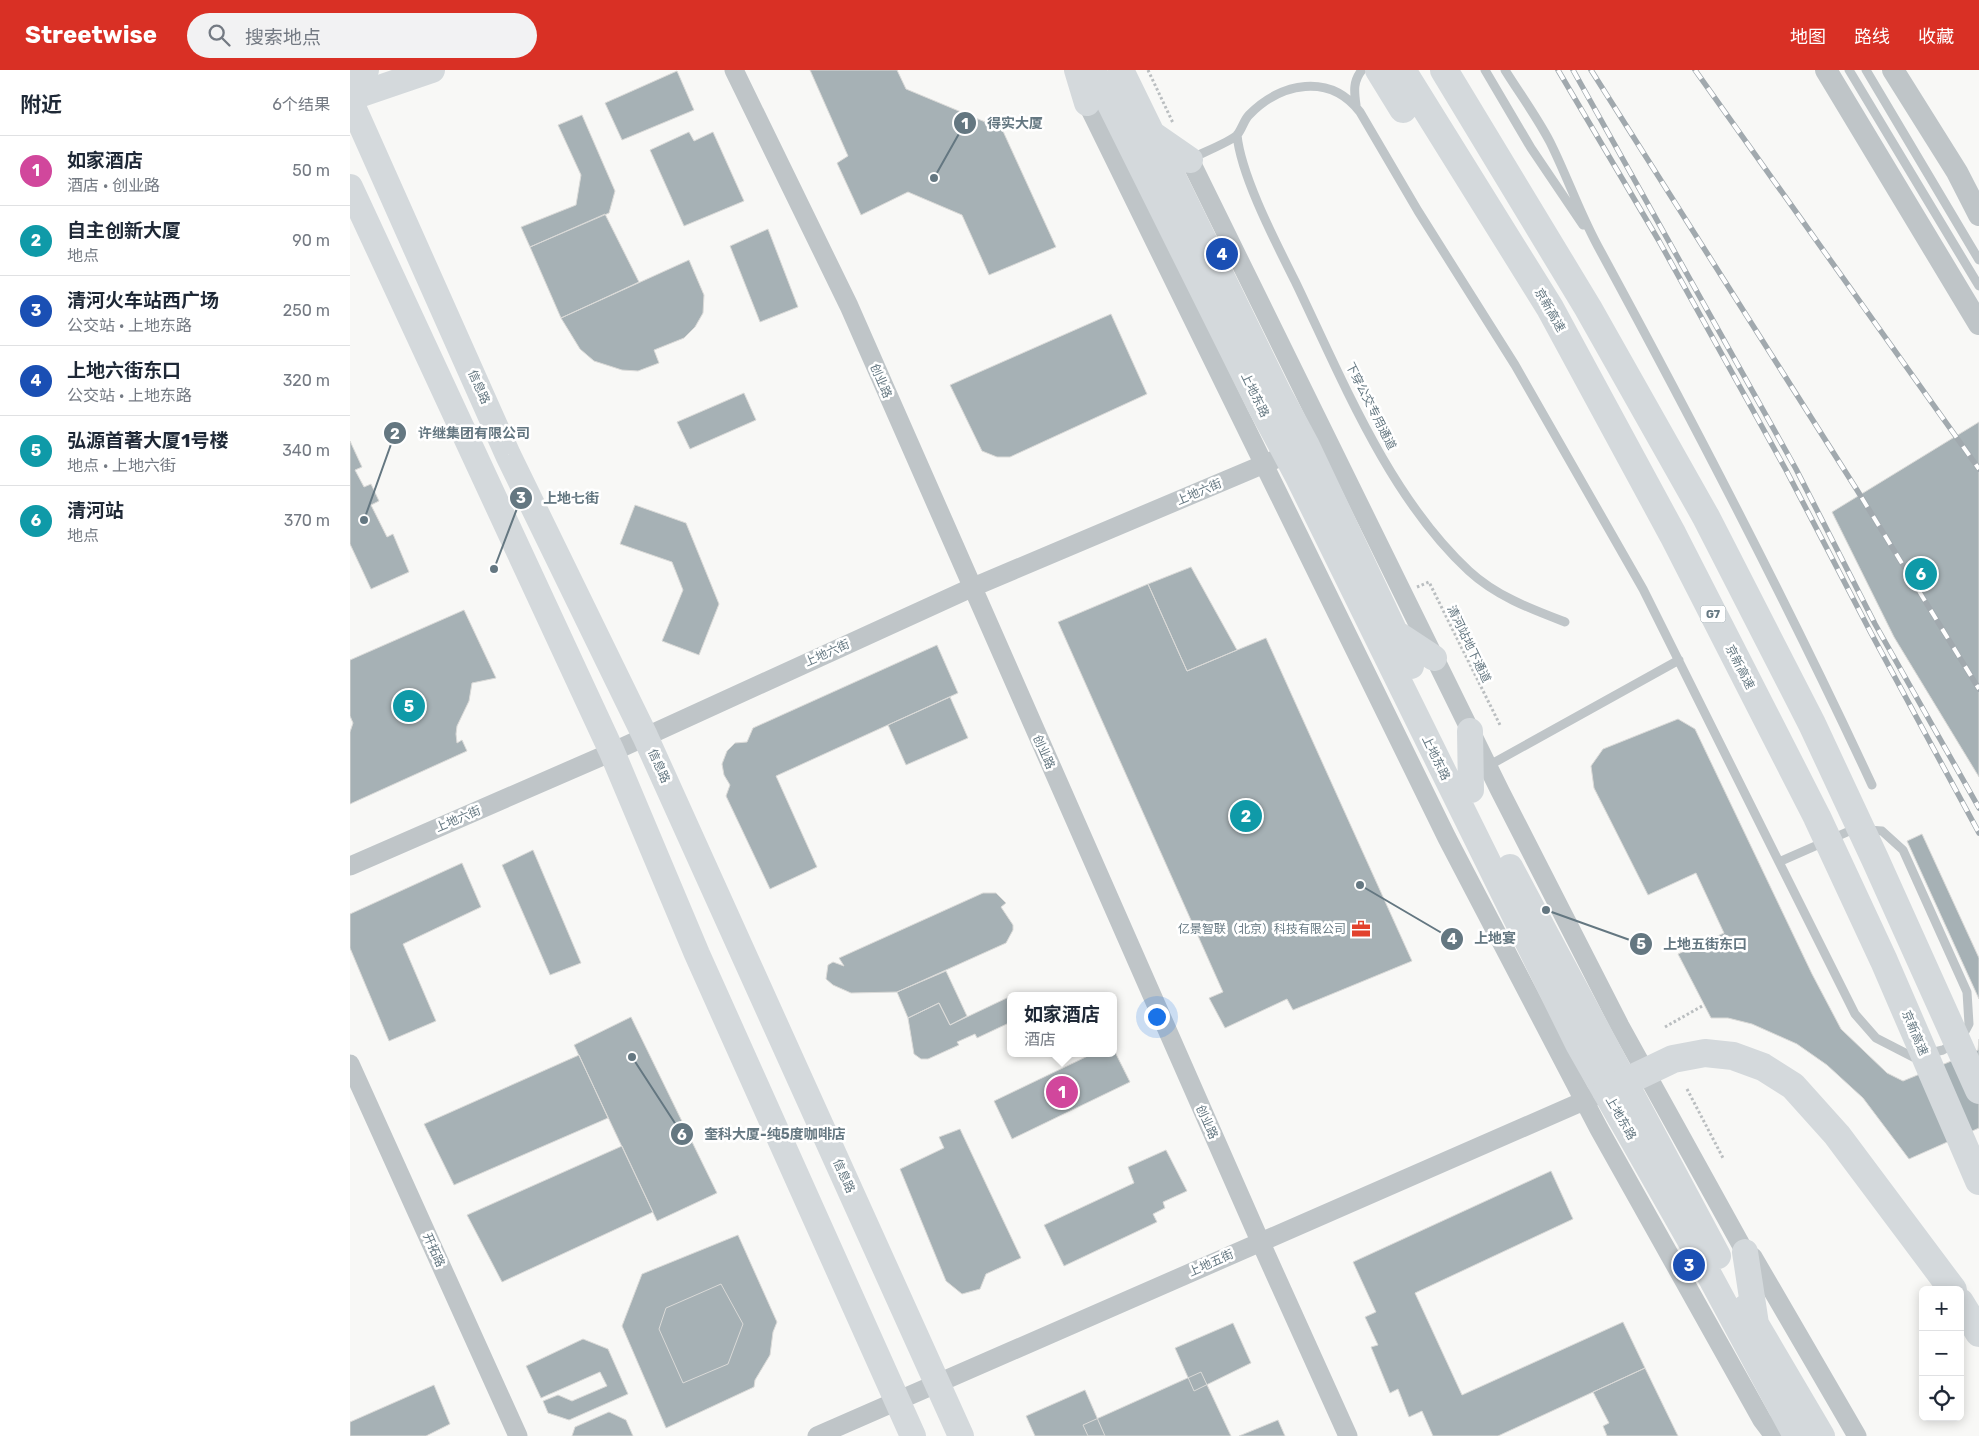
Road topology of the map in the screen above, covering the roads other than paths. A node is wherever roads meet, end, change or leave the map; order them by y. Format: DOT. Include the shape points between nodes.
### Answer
graph roads {
  1 [pos="366,70"];
  2 [pos="432,70"];
  3 [pos="734,70"];
  4 [pos="1069,70"];
  5 [pos="1077,70"];
  6 [pos="1093,70"];
  7 [pos="1121,70"];
  8 [pos="1362,70"];
  9 [pos="1379,70"];
  10 [pos="1402,70"];
  11 [pos="1444,70"];
  12 [pos="1485,70"];
  13 [pos="1505,70"];
  14 [pos="1826,70"];
  15 [pos="1849,70"];
  16 [pos="1866,70"];
  17 [pos="1893,70"];
  18 [pos="350,75"];
  19 [pos="350,99"];
  20 [pos="1087,103"];
  21 [pos="1356,108"];
  22 [pos="1164,130"];
  23 [pos="1237,135"];
  24 [pos="1190,160"];
  25 [pos="350,187"];
  26 [pos="1979,215"];
  27 [pos="1597,246"];
  28 [pos="1979,260"];
  29 [pos="1979,286"];
  30 [pos="1979,324"];
  31 [pos="1278,416"];
  32 [pos="1611,422"];
  33 [pos="1286,455"];
  34 [pos="971,588"];
  35 [pos="1565,622"];
  36 [pos="1396,633"];
  37 [pos="1434,658"];
  38 [pos="1679,660"];
  39 [pos="1470,731"];
  40 [pos="645,736"];
  41 [pos="612,752"];
  42 [pos="1488,766"];
  43 [pos="1872,785"];
  44 [pos="1471,790"];
  45 [pos="1779,862"];
  46 [pos="350,866"];
  47 [pos="350,1064"];
  48 [pos="1615,1087"];
  49 [pos="1979,1090"];
  50 [pos="1979,1181"];
  51 [pos="1260,1241"];
  52 [pos="1744,1252"];
  53 [pos="1949,1286"];
  54 [pos="1756,1324"];
  55 [pos="937,1383"];
  56 [pos="897,1400"];
  57 [pos="518,1436"];
  58 [pos="817,1436"];
  59 [pos="913,1436"];
  60 [pos="961,1436"];
  61 [pos="1348,1436"];
  62 [pos="1774,1436"];
  63 [pos="1796,1436"];
  64 [pos="1822,1436"];
  65 [pos="1857,1436"];
  1 -- 18 [label="main road"];
  2 -- 19 [label="main road"];
  3 -- 34 [label="street, 创业路" via="849,306"];
  4 -- 20 [label="street"];
  5 -- 20 [label="main road"];
  6 -- 31 [label="main road, 上地东路"];
  7 -- 22 [label="main road, 上地东路"];
  8 -- 21 [label="lane" via="1356,77"];
  9 -- 32 [label="highway" via="1480,235"];
  10 -- 32 [label="highway, 京新高速 / G7" via="1550,308"];
  11 -- 49 [label="highway" via="1588,308 1706,517 1812,724 1876,858"];
  12 -- 27 [label="lane" via="1531,148"];
  13 -- 27 [label="lane" via="1549,141"];
  14 -- 30 [label="street"];
  15 -- 29 [label="lane"];
  16 -- 28 [label="lane"];
  17 -- 26 [label="street" via="1957,172"];
  19 -- 40 [label="main road, 信息路" via="508,455"];
  20 -- 31 [label="street"];
  21 -- 23 [label="lane" via="1334,89 1302,86 1268,99 1248,116"];
  21 -- 38 [label="lane" via="1515,365 1643,589"];
  22 -- 24 [label="main road"];
  22 -- 31 [label="main road, 上地东路"];
  23 -- 24 [label="lane"];
  23 -- 35 [label="lane, 下穿公交专用通道" via="1242,164 1284,259 1389,469 1440,540 1470,572 1504,596"];
  24 -- 31 [label="street"];
  25 -- 41 [label="main road"];
  27 -- 43 [label="lane" via="1718,470"];
  31 -- 33 [label="main road, 上地东路"];
  31 -- 37 [label="street"];
  32 -- 50 [label="highway, 京新高速 / G7" via="1673,535 1817,817 1884,961"];
  33 -- 34 [label="street, 上地六街"];
  33 -- 36 [label="main road, 上地东路"];
  33 -- 48 [label="main road, 上地东路" via="1574,1035"];
  34 -- 40 [label="street, 上地六街"];
  34 -- 51 [label="street, 创业路"];
  36 -- 37 [label="main road"];
  36 -- 44 [label="main road, 上地东路"];
  37 -- 39 [label="street"];
  38 -- 42 [label="lane"];
  38 -- 45 [label="lane"];
  39 -- 42 [label="street"];
  39 -- 44 [label="main road"];
  40 -- 41 [label="street, 上地六街"];
  40 -- 55 [label="main road, 信息路"];
  41 -- 46 [label="street, 上地六街"];
  41 -- 56 [label="main road" via="697,954"];
  42 -- 48 [label="street"];
  44 -- 48 [label="main road, 上地东路" via="1535,915"];
  45 -- 45 [label="lane" via="1855,1014 1876,1038 1913,1057 1943,1050 1961,1039 1969,1024 1967,992 1903,850 1882,832 1854,829"];
  47 -- 57 [label="street, 开拓路"];
  48 -- 51 [label="street, 上地五街"];
  48 -- 52 [label="street"];
  48 -- 53 [label="highway" via="1673,1060 1705,1053 1733,1056 1763,1067 1793,1086 1837,1135"];
  48 -- 54 [label="main road, 上地东路"];
  48 -- 62 [label="street" via="1762,1420"];
  48 -- 63 [label="main road, 上地东路"];
  51 -- 55 [label="street, 上地五街"];
  51 -- 61 [label="street, 创业路"];
  52 -- 54 [label="main road"];
  52 -- 65 [label="street" via="1753,1258"];
  54 -- 64 [label="main road, 上地东路"];
  55 -- 56 [label="street, 上地五街"];
  55 -- 60 [label="main road, 信息路"];
  56 -- 58 [label="street, 上地五街"];
  56 -- 59 [label="main road"];
}
